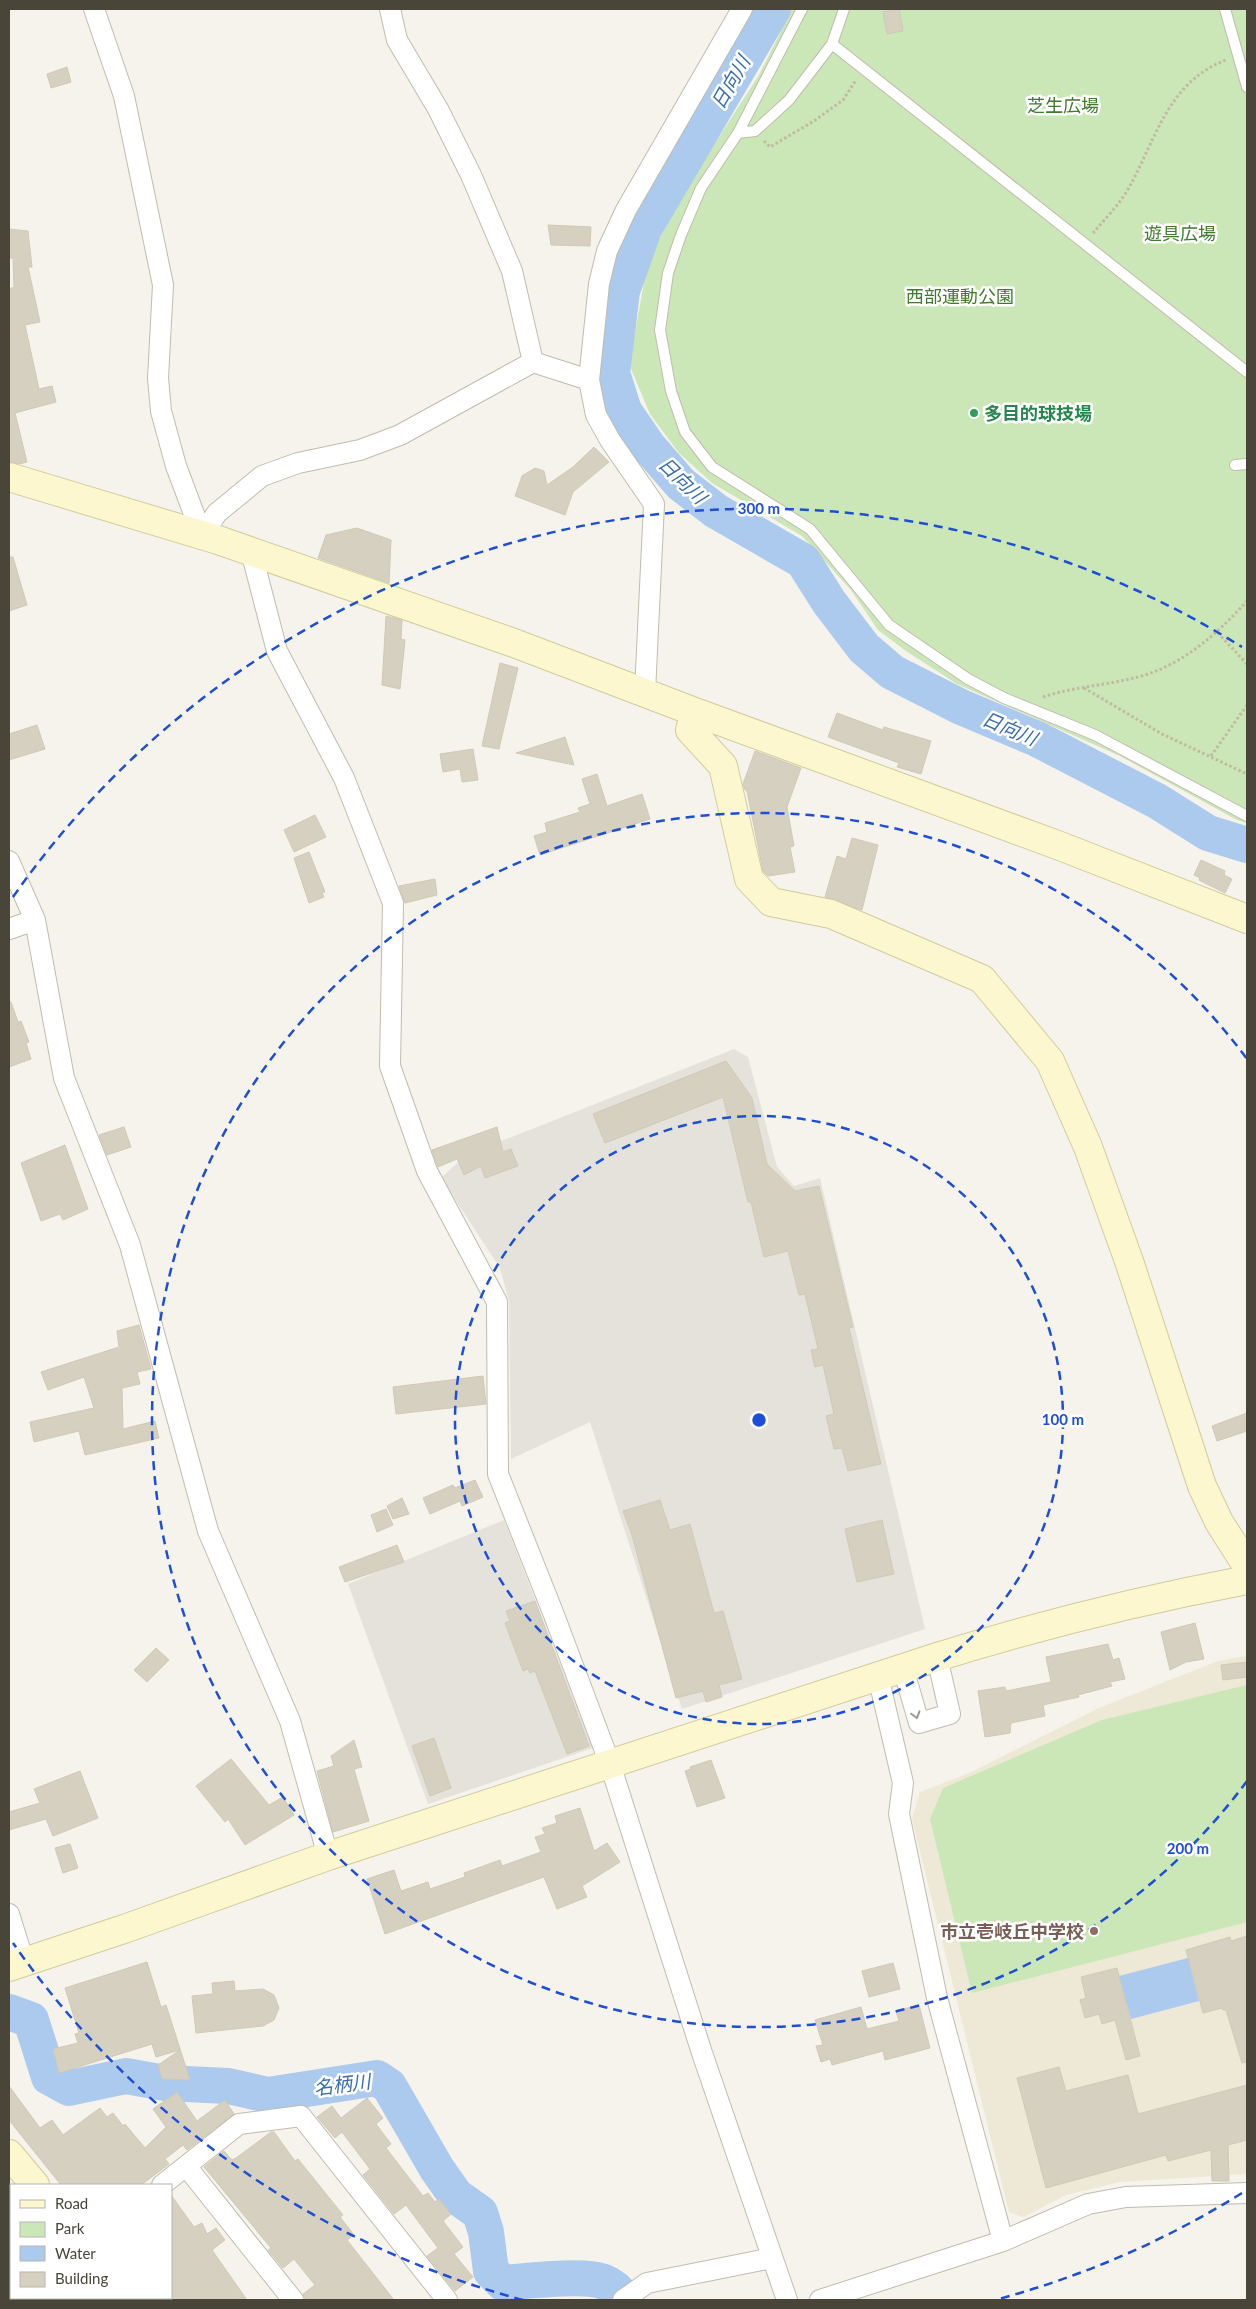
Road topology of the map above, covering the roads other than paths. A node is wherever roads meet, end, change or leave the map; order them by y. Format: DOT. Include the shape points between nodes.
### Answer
graph roads {
  1 [pos="94,9"];
  2 [pos="390,9"];
  3 [pos="742,9"];
  4 [pos="802,9"];
  5 [pos="844,9"];
  6 [pos="1224,9"];
  7 [pos="832,44"];
  8 [pos="1247,87"];
  9 [pos="738,133"];
  10 [pos="533,362"];
  11 [pos="1247,372"];
  12 [pos="589,380"];
  13 [pos="1247,464"];
  14 [pos="1235,465"];
  15 [pos="9,477"];
  16 [pos="202,535"];
  17 [pos="251,551"];
  18 [pos="645,692"];
  19 [pos="695,712"];
  20 [pos="1247,816"];
  21 [pos="9,861"];
  22 [pos="1247,919"];
  23 [pos="36,920"];
  24 [pos="9,929"];
  25 [pos="1247,1566"];
  26 [pos="1247,1580"];
  27 [pos="937,1657"];
  28 [pos="890,1672"];
  29 [pos="610,1764"];
  30 [pos="328,1856"];
  31 [pos="9,1914"];
  32 [pos="16,1964"];
  33 [pos="9,2154"];
  34 [pos="186,2166"];
  35 [pos="33,2184"];
  36 [pos="163,2184"];
  37 [pos="1247,2193"];
  38 [pos="1003,2241"];
  39 [pos="772,2258"];
  40 [pos="625,2299"];
  41 [pos="293,2300"];
  42 [pos="447,2300"];
  43 [pos="787,2300"];
  44 [pos="820,2300"];
  1 -- 16 [label="street" via="124,96 163,285 158,378 161,411 176,466"];
  2 -- 10 [label="street" via="397,40 438,109 512,271"];
  3 -- 12 [label="street" via="626,210 607,252 599,284"];
  4 -- 9 [label="lane"];
  5 -- 7 [label="lane"];
  6 -- 8 [label="lane"];
  7 -- 9 [label="lane" via="789,100 755,131"];
  7 -- 11 [label="lane"];
  9 -- 20 [label="lane" via="701,188 668,272 660,330 671,392 685,432 712,467 810,529 889,625 968,679 1095,735"];
  10 -- 12 [label="street"];
  10 -- 16 [label="street" via="400,435 360,450 298,463 262,476 218,513"];
  12 -- 18 [label="street" via="596,415 654,504"];
  13 -- 14 [label="lane"];
  15 -- 16 [label="street"];
  16 -- 17 [label="street"];
  17 -- 18 [label="street"];
  17 -- 29 [label="street" via="277,651 344,778 393,903 390,1066 427,1171 497,1302 498,1474"];
  18 -- 19 [label="street"];
  19 -- 22 [label="street" via="1060,846"];
  19 -- 25 [label="street" via="690,730 723,766 749,879 771,902 831,914 982,979 1050,1061 1091,1156 1133,1273 1202,1486 1219,1522"];
  21 -- 23 [label="street"];
  23 -- 24 [label="street"];
  23 -- 30 [label="street" via="64,1078 130,1245 208,1531 290,1721"];
  26 -- 27 [label="street" via="1037,1626"];
  27 -- 28 [label="street"];
  28 -- 27 [label="street, one-way" via="919,1723 950,1714"];
  28 -- 29 [label="street"];
  28 -- 38 [label="street" via="903,1783 899,1814 935,1988"];
  29 -- 30 [label="street"];
  29 -- 39 [label="street" via="702,2054"];
  30 -- 32 [label="street"];
  31 -- 32 [label="street"];
  33 -- 35 [label="street"];
  34 -- 36 [label="street"];
  34 -- 41 [label="street"];
  34 -- 42 [label="street" via="239,2124 301,2116"];
  37 -- 38 [label="street" via="1126,2197 1088,2204"];
  38 -- 44 [label="street"];
  39 -- 40 [label="street" via="647,2284"];
  39 -- 43 [label="street"];
}
